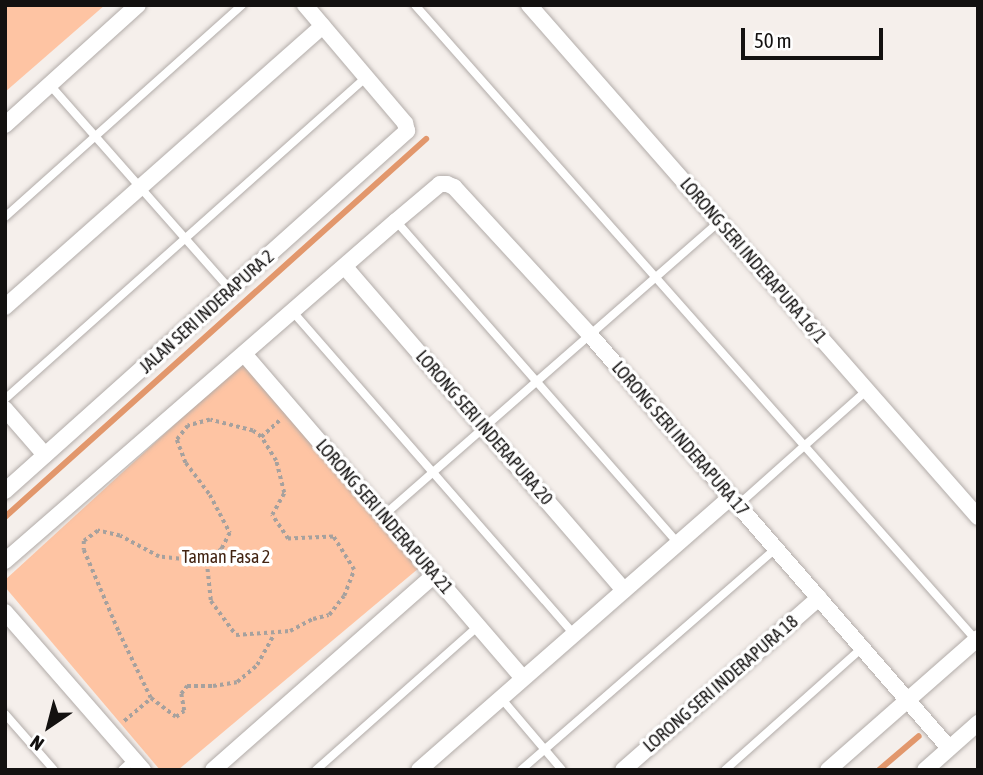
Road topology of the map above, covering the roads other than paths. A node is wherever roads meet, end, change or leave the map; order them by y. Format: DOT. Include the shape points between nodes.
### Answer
graph roads {
  1 [pos="138,5"];
  2 [pos="242,5"];
  3 [pos="305,5"];
  4 [pos="415,5"];
  5 [pos="529,5"];
  6 [pos="323,26"];
  7 [pos="367,76"];
  8 [pos="50,85"];
  9 [pos="5,125"];
  10 [pos="96,137"];
  11 [pos="141,188"];
  12 [pos="5,217"];
  13 [pos="396,221"];
  14 [pos="719,222"];
  15 [pos="186,238"];
  16 [pos="345,267"];
  17 [pos="657,278"];
  18 [pos="231,291"];
  19 [pos="5,307"];
  20 [pos="293,312"];
  21 [pos="591,336"];
  22 [pos="245,355"];
  23 [pos="536,383"];
  24 [pos="867,390"];
  25 [pos="5,399"];
  26 [pos="5,409"];
  27 [pos="484,428"];
  28 [pos="805,446"];
  29 [pos="45,455"];
  30 [pos="434,472"];
  31 [pos="5,491"];
  32 [pos="734,501"];
  33 [pos="383,516"];
  34 [pos="978,517"];
  35 [pos="678,543"];
  36 [pos="776,548"];
  37 [pos="5,561"];
  38 [pos="434,575"];
  39 [pos="624,590"];
  40 [pos="819,598"];
  41 [pos="5,612"];
  42 [pos="478,626"];
  43 [pos="574,634"];
  44 [pos="977,639"];
  45 [pos="862,648"];
  46 [pos="523,678"];
  47 [pos="501,698"];
  48 [pos="907,700"];
  49 [pos="5,714"];
  50 [pos="978,723"];
  51 [pos="949,748"];
  52 [pos="545,749"];
  53 [pos="133,766"];
  54 [pos="54,770"];
  55 [pos="213,770"];
  56 [pos="316,770"];
  57 [pos="419,770"];
  58 [pos="521,770"];
  59 [pos="562,770"];
  60 [pos="623,770"];
  61 [pos="725,770"];
  62 [pos="828,770"];
  63 [pos="925,770"];
  1 -- 8 [label="street"];
  2 -- 10 [label="lane"];
  3 -- 6 [label="street"];
  4 -- 17 [label="lane"];
  5 -- 14 [label="street, LORONG SERI INDERAPURA 16/1"];
  6 -- 7 [label="street"];
  6 -- 11 [label="street"];
  7 -- 15 [label="lane"];
  7 -- 18 [label="street, JALAN SERI INDERAPURA 2" via="407,131"];
  8 -- 9 [label="street"];
  8 -- 10 [label="lane"];
  10 -- 11 [label="lane"];
  10 -- 12 [label="lane"];
  11 -- 15 [label="lane"];
  11 -- 19 [label="street"];
  13 -- 16 [label="street"];
  13 -- 21 [label="street, LORONG SERI INDERAPURA 17" via="440,184 454,187"];
  13 -- 23 [label="lane"];
  14 -- 17 [label="lane"];
  14 -- 24 [label="street, LORONG SERI INDERAPURA 16/1"];
  15 -- 18 [label="lane"];
  15 -- 25 [label="lane"];
  16 -- 20 [label="street"];
  16 -- 27 [label="street, LORONG SERI INDERAPURA 20"];
  17 -- 21 [label="lane"];
  17 -- 28 [label="lane"];
  18 -- 29 [label="street, JALAN SERI INDERAPURA 2"];
  20 -- 22 [label="street"];
  20 -- 30 [label="lane"];
  21 -- 23 [label="lane"];
  21 -- 32 [label="street, LORONG SERI INDERAPURA 17"];
  22 -- 33 [label="street, LORONG SERI INDERAPURA 21"];
  22 -- 37 [label="street"];
  23 -- 27 [label="lane"];
  23 -- 35 [label="lane"];
  24 -- 28 [label="lane"];
  24 -- 34 [label="street, LORONG SERI INDERAPURA 16/1"];
  26 -- 29 [label="street"];
  27 -- 30 [label="lane"];
  27 -- 39 [label="street, LORONG SERI INDERAPURA 20"];
  28 -- 32 [label="lane"];
  28 -- 44 [label="lane"];
  29 -- 31 [label="street, JALAN SERI INDERAPURA 2"];
  30 -- 33 [label="lane"];
  30 -- 43 [label="lane"];
  32 -- 35 [label="street"];
  32 -- 36 [label="street, LORONG SERI INDERAPURA 17"];
  33 -- 38 [label="street, LORONG SERI INDERAPURA 21"];
  35 -- 39 [label="street"];
  36 -- 40 [label="street, LORONG SERI INDERAPURA 17"];
  36 -- 52 [label="lane"];
  38 -- 42 [label="street, LORONG SERI INDERAPURA 21"];
  38 -- 55 [label="street"];
  39 -- 43 [label="street"];
  40 -- 45 [label="street, LORONG SERI INDERAPURA 17"];
  40 -- 60 [label="street, LORONG SERI INDERAPURA 18"];
  41 -- 53 [label="street" via="110,732"];
  42 -- 46 [label="street, LORONG SERI INDERAPURA 21"];
  42 -- 56 [label="lane"];
  43 -- 46 [label="street"];
  44 -- 48 [label="street"];
  45 -- 48 [label="street, LORONG SERI INDERAPURA 17"];
  45 -- 61 [label="lane"];
  46 -- 47 [label="street"];
  47 -- 52 [label="lane"];
  47 -- 57 [label="street"];
  48 -- 51 [label="street, LORONG SERI INDERAPURA 17"];
  48 -- 62 [label="street"];
  49 -- 54 [label="lane"];
  50 -- 51 [label="street"];
  51 -- 63 [label="street"];
  52 -- 58 [label="lane"];
  52 -- 59 [label="lane"];
}
